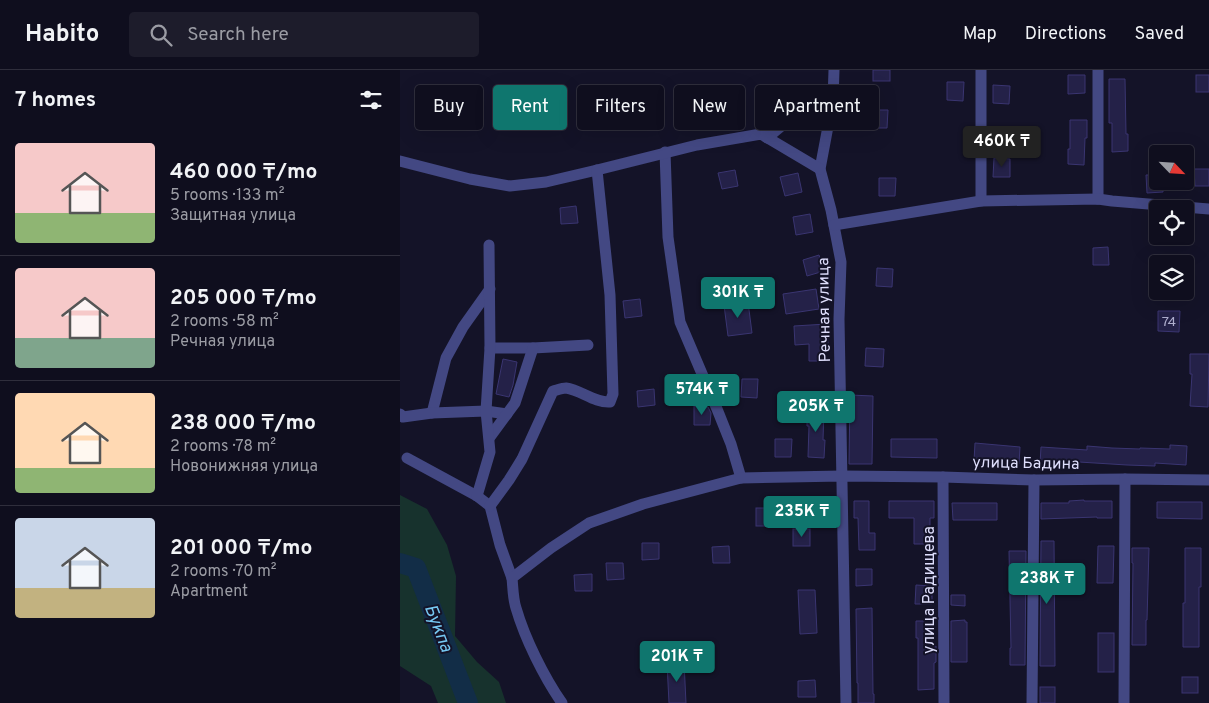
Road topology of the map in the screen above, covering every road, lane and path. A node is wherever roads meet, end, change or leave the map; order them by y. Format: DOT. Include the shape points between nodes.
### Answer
graph roads {
  1 [pos="834,70"];
  2 [pos="981,70"];
  3 [pos="1098,70"];
  4 [pos="834,85"];
  5 [pos="777,130"];
  6 [pos="827,130"];
  7 [pos="767,138"];
  8 [pos="665,152"];
  9 [pos="400,161"];
  10 [pos="820,169"];
  11 [pos="597,170"];
  12 [pos="1098,199"];
  13 [pos="981,201"];
  14 [pos="1209,209"];
  15 [pos="834,225"];
  16 [pos="489,245"];
  17 [pos="490,289"];
  18 [pos="588,345"];
  19 [pos="490,348"];
  20 [pos="533,348"];
  21 [pos="486,411"];
  22 [pos="432,413"];
  23 [pos="400,414"];
  24 [pos="507,414"];
  25 [pos="490,437"];
  26 [pos="407,458"];
  27 [pos="842,476"];
  28 [pos="944,477"];
  29 [pos="741,478"];
  30 [pos="1125,479"];
  31 [pos="1034,480"];
  32 [pos="1209,480"];
  33 [pos="477,496"];
  34 [pos="490,506"];
  35 [pos="512,578"];
  36 [pos="562,703"];
  37 [pos="846,703"];
  38 [pos="944,703"];
  39 [pos="1032,703"];
  40 [pos="1124,703"];
  1 -- 4 [label="street, Речная улица"];
  2 -- 13 [label="street"];
  3 -- 12 [label="street"];
  5 -- 7 [label="street"];
  6 -- 10 [label="street, Речная улица"];
  7 -- 8 [label="street" via="761,134"];
  7 -- 10 [label="street"];
  8 -- 11 [label="street"];
  8 -- 29 [label="street" via="668,237 680,322 731,444"];
  9 -- 11 [label="street" via="510,186 546,182"];
  10 -- 15 [label="street, Речная улица"];
  11 -- 34 [label="street" via="610,295 613,394 610,402 603,402 564,388 553,391 522,459"];
  12 -- 13 [label="street"];
  12 -- 14 [label="street"];
  13 -- 15 [label="street"];
  15 -- 27 [label="street, Речная улица" via="841,262"];
  16 -- 17 [label="street"];
  17 -- 19 [label="street"];
  17 -- 22 [label="street" via="446,358"];
  18 -- 20 [label="street"];
  19 -- 20 [label="street"];
  19 -- 21 [label="street"];
  20 -- 24 [label="street" via="515,403"];
  21 -- 22 [label="street"];
  21 -- 24 [label="street"];
  21 -- 25 [label="street"];
  22 -- 23 [label="street" via="403,417"];
  24 -- 25 [label="street"];
  25 -- 33 [label="street" via="490,452"];
  26 -- 33 [label="street"];
  27 -- 28 [label="street, улица Бадина"];
  27 -- 29 [label="street, улица Бадина"];
  27 -- 37 [label="street, Речная улица"];
  28 -- 31 [label="street, улица Бадина"];
  28 -- 38 [label="street, улица Радищева"];
  29 -- 35 [label="street, улица Бадина" via="643,504 589,523"];
  30 -- 31 [label="street, улица Бадина"];
  30 -- 32 [label="street, улица Бадина"];
  30 -- 40 [label="street"];
  31 -- 39 [label="street"];
  33 -- 34 [label="street"];
  34 -- 35 [label="street"];
  35 -- 36 [label="street" via="515,607 528,641"];
}
